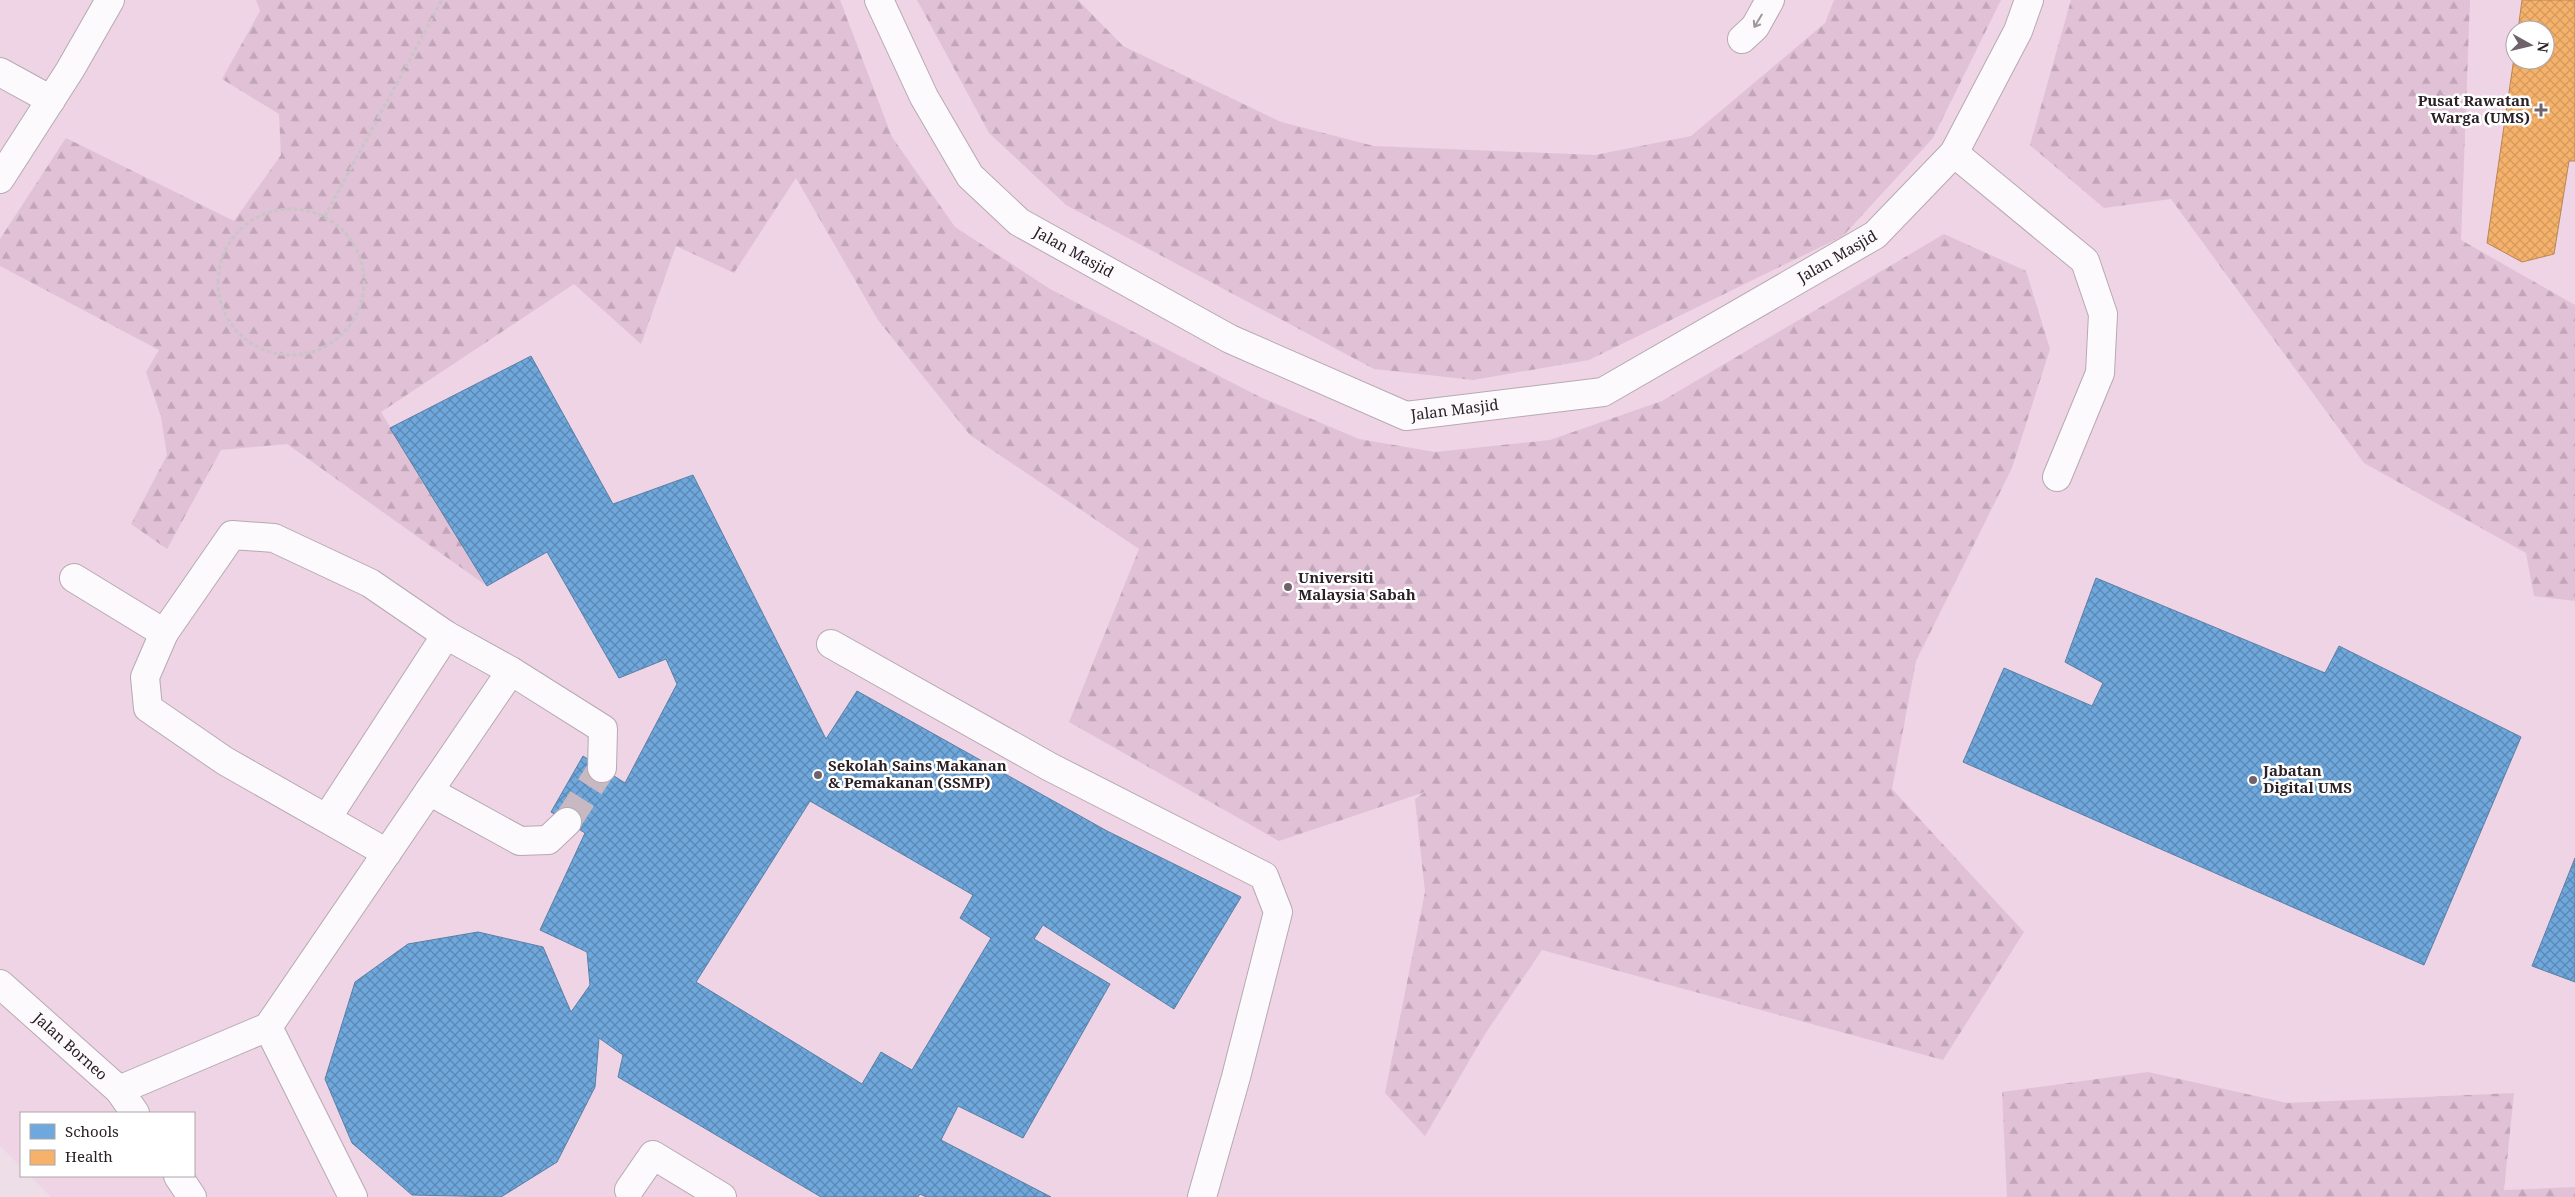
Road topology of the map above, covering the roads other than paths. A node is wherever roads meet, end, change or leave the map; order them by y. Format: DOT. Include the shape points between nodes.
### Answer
graph roads {
  1 [pos="110,0"];
  2 [pos="879,0"];
  3 [pos="1770,0"];
  4 [pos="2029,0"];
  5 [pos="1742,39"];
  6 [pos="0,72"];
  7 [pos="51,100"];
  8 [pos="1954,153"];
  9 [pos="0,179"];
  10 [pos="2057,477"];
  11 [pos="74,578"];
  12 [pos="164,633"];
  13 [pos="446,636"];
  14 [pos="831,644"];
  15 [pos="511,671"];
  16 [pos="602,768"];
  17 [pos="429,791"];
  18 [pos="327,818"];
  19 [pos="567,822"];
  20 [pos="387,853"];
  21 [pos="0,984"];
  22 [pos="268,1027"];
  23 [pos="119,1090"];
  24 [pos="134,1112"];
  25 [pos="179,1177"];
  26 [pos="629,1190"];
  27 [pos="192,1197"];
  28 [pos="353,1197"];
  29 [pos="722,1197"];
  30 [pos="1202,1197"];
  1 -- 7 [label="street"];
  2 -- 8 [label="street, Jalan Masjid" via="924,97 970,176 1019,222 1230,339 1406,416 1603,392 1875,235"];
  3 -- 5 [label="street, one-way" via="1755,27"];
  4 -- 8 [label="street, Jalan Masjid" via="2018,31"];
  6 -- 7 [label="street"];
  7 -- 9 [label="street"];
  8 -- 10 [label="street" via="2085,261 2103,314 2100,373"];
  11 -- 12 [label="street"];
  12 -- 13 [label="street" via="232,535 274,538 370,583"];
  12 -- 18 [label="street" via="145,677 148,708 225,761"];
  13 -- 15 [label="street"];
  13 -- 18 [label="street"];
  14 -- 30 [label="street" via="1050,767 1264,876 1278,912"];
  15 -- 16 [label="street" via="603,729"];
  15 -- 17 [label="street"];
  17 -- 19 [label="street" via="520,841 548,840"];
  17 -- 20 [label="street"];
  18 -- 20 [label="street"];
  20 -- 22 [label="street"];
  21 -- 23 [label="street, Jalan Borneo"];
  22 -- 23 [label="street"];
  22 -- 28 [label="street"];
  23 -- 24 [label="street, Jalan Borneo"];
  25 -- 27 [label="street"];
  26 -- 29 [label="street" via="653,1155"];
}
